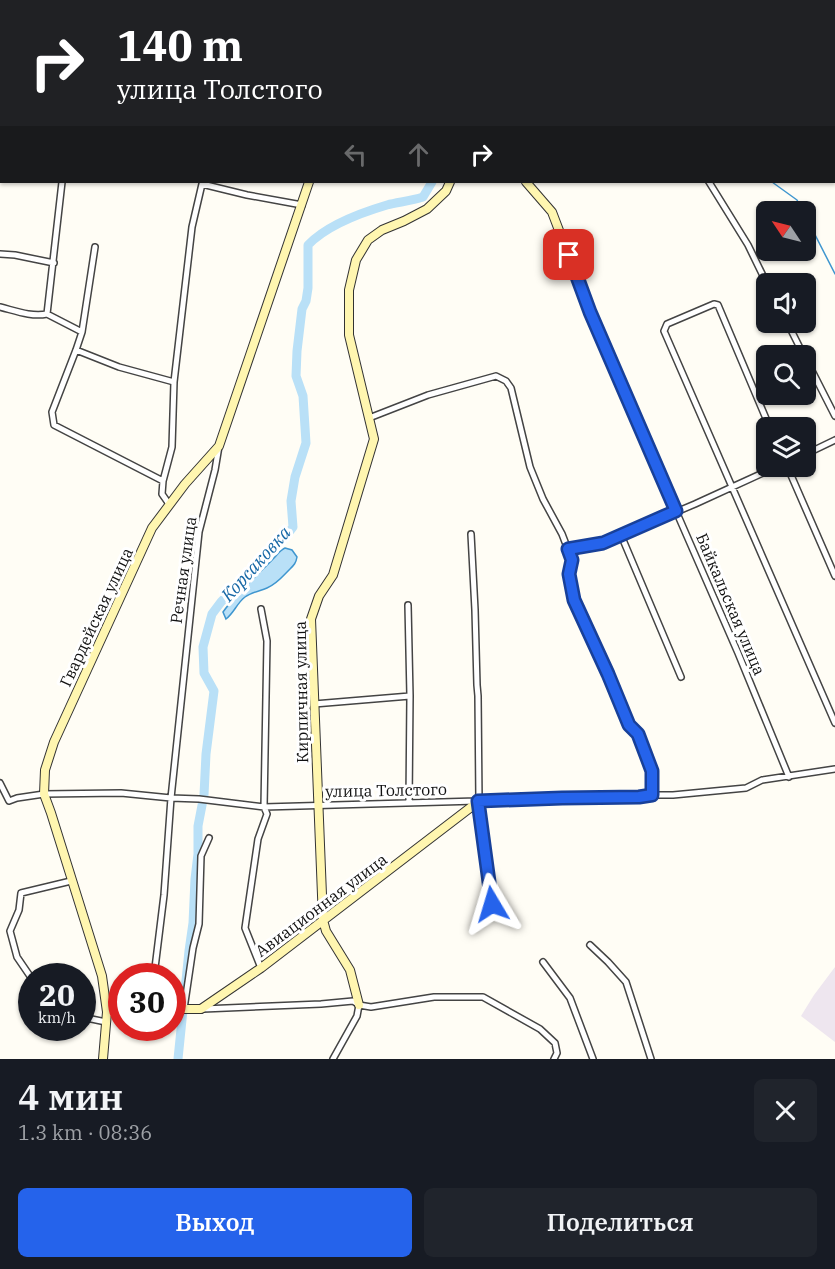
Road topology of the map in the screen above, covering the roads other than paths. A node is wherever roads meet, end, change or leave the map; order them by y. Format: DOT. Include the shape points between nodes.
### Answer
graph roads {
  1 [pos="62,183"];
  2 [pos="309,183"];
  3 [pos="450,183"];
  4 [pos="527,183"];
  5 [pos="710,183"];
  6 [pos="302,205"];
  7 [pos="95,247"];
  8 [pos="0,254"];
  9 [pos="54,263"];
  10 [pos="762,273"];
  11 [pos="0,307"];
  12 [pos="48,314"];
  13 [pos="82,332"];
  14 [pos="76,350"];
  15 [pos="816,379"];
  16 [pos="174,382"];
  17 [pos="835,416"];
  18 [pos="765,417"];
  19 [pos="369,418"];
  20 [pos="835,440"];
  21 [pos="219,446"];
  22 [pos="816,449"];
  23 [pos="756,476"];
  24 [pos="792,477"];
  25 [pos="163,481"];
  26 [pos="732,486"];
  27 [pos="169,504"];
  28 [pos="676,511"];
  29 [pos="471,534"];
  30 [pos="621,535"];
  31 [pos="568,549"];
  32 [pos="835,576"];
  33 [pos="408,605"];
  34 [pos="261,609"];
  35 [pos="681,677"];
  36 [pos="410,696"];
  37 [pos="314,704"];
  38 [pos="835,723"];
  39 [pos="835,769"];
  40 [pos="789,777"];
  41 [pos="0,783"];
  42 [pos="44,794"];
  43 [pos="652,795"];
  44 [pos="639,797"];
  45 [pos="171,798"];
  46 [pos="478,801"];
  47 [pos="409,803"];
  48 [pos="318,805"];
  49 [pos="264,807"];
  50 [pos="209,838"];
  51 [pos="71,881"];
  52 [pos="492,904"];
  53 [pos="323,920"];
  54 [pos="590,945"];
  55 [pos="543,962"];
  56 [pos="21,963"];
  57 [pos="156,963"];
  58 [pos="261,968"];
  59 [pos="186,978"];
  60 [pos="359,1005"];
  61 [pos="186,1009"];
  62 [pos="201,1009"];
  63 [pos="107,1012"];
  64 [pos="96,1020"];
  65 [pos="106,1022"];
  66 [pos="103,1059"];
  67 [pos="333,1059"];
  68 [pos="554,1059"];
  69 [pos="593,1059"];
  70 [pos="651,1059"];
  1 -- 9 [label="street"];
  2 -- 6 [label="street, Речная улица"];
  3 -- 19 [label="street, Кирпичная улица" via="427,209 368,240 356,260 349,290 349,335"];
  4 -- 28 [label="street, Байкальская улица" via="552,212 590,312"];
  5 -- 10 [label="street"];
  6 -- 16 [label="street" via="202,184 192,227"];
  6 -- 21 [label="street, Речная улица"];
  7 -- 13 [label="street"];
  8 -- 9 [label="street"];
  9 -- 12 [label="street"];
  11 -- 12 [label="street" via="39,316"];
  12 -- 13 [label="street"];
  13 -- 14 [label="street"];
  14 -- 16 [label="street"];
  14 -- 25 [label="street" via="52,412 54,425"];
  15 -- 17 [label="street"];
  16 -- 25 [label="street" via="172,447"];
  18 -- 26 [label="street" via="718,305 667,324 664,331"];
  19 -- 31 [label="street" via="428,395 496,376 506,381 530,467"];
  19 -- 37 [label="street, Кирпичная улица" via="374,439 359,491 333,574 311,619"];
  20 -- 22 [label="street"];
  21 -- 27 [label="street, Гвардейская улица"];
  21 -- 45 [label="street, Речная улица" via="199,532"];
  23 -- 26 [label="street"];
  24 -- 32 [label="street"];
  25 -- 27 [label="street" via="162,494"];
  26 -- 28 [label="street"];
  26 -- 38 [label="street"];
  27 -- 42 [label="street, Гвардейская улица" via="152,528 54,742 45,770"];
  28 -- 30 [label="street"];
  28 -- 40 [label="street, Байкальская улица"];
  29 -- 46 [label="street"];
  30 -- 31 [label="street" via="603,543"];
  30 -- 35 [label="street"];
  31 -- 43 [label="street" via="574,600 629,725 638,734 652,771"];
  33 -- 36 [label="street"];
  34 -- 49 [label="street" via="267,641"];
  36 -- 37 [label="street"];
  36 -- 47 [label="street"];
  37 -- 48 [label="street, Кирпичная улица"];
  39 -- 40 [label="street, улица Толстого"];
  40 -- 43 [label="street, улица Толстого" via="762,780 746,788"];
  41 -- 42 [label="street, улица Толстого" via="8,799"];
  42 -- 45 [label="street, улица Толстого" via="121,793"];
  42 -- 51 [label="street, Гвардейская улица"];
  43 -- 44 [label="street, улица Толстого"];
  44 -- 46 [label="street, улица Толстого"];
  45 -- 49 [label="street, улица Толстого"];
  45 -- 57 [label="street, Речная улица"];
  46 -- 47 [label="street, улица Толстого"];
  46 -- 52 [label="street"];
  46 -- 53 [label="street, Авиационная улица"];
  47 -- 48 [label="street, улица Толстого"];
  48 -- 49 [label="street, улица Толстого"];
  48 -- 53 [label="street, Кирпичная улица"];
  49 -- 58 [label="street" via="267,814 258,839 245,928"];
  50 -- 59 [label="street" via="201,856 199,924"];
  51 -- 56 [label="street" via="21,893 10,931"];
  51 -- 63 [label="street, Гвардейская улица" via="102,976"];
  53 -- 58 [label="street, Авиационная улица"];
  53 -- 60 [label="street, Кирпичная улица" via="326,932 350,970"];
  54 -- 70 [label="street" via="626,982"];
  55 -- 69 [label="street" via="570,998"];
  58 -- 62 [label="street, Авиационная улица"];
  60 -- 62 [label="street" via="343,1001"];
  60 -- 67 [label="street"];
  60 -- 68 [label="street" via="483,997 540,1029 555,1043"];
  61 -- 62 [label="street"];
  63 -- 65 [label="street, Гвардейская улица"];
  64 -- 65 [label="street"];
  65 -- 66 [label="street, Гвардейская улица"];
}
